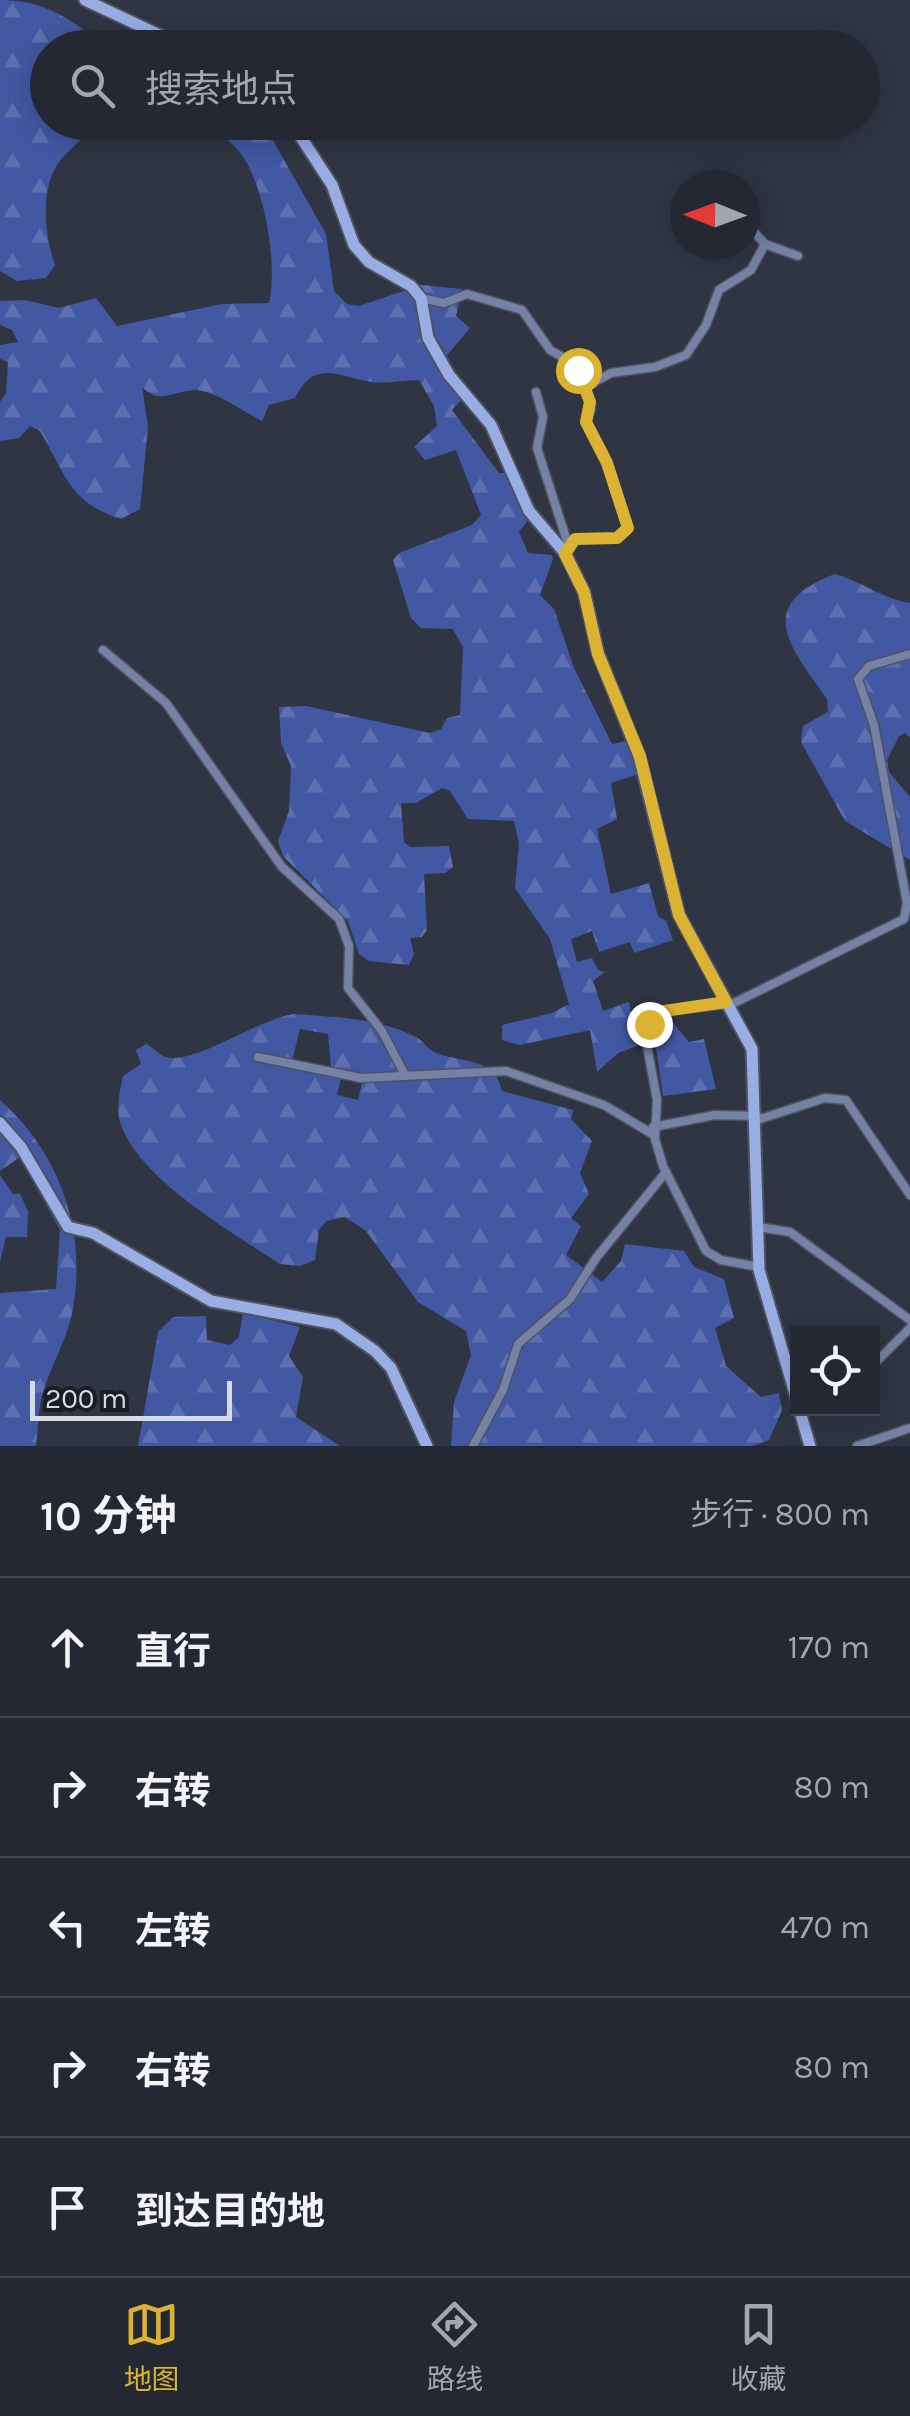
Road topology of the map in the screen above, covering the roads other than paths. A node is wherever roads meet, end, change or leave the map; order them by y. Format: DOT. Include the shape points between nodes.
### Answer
graph roads {
  1 [pos="84,0"];
  2 [pos="148,30"];
  3 [pos="302,140"];
  4 [pos="760,238"];
  5 [pos="765,244"];
  6 [pos="798,256"];
  7 [pos="422,298"];
  8 [pos="586,386"];
  9 [pos="536,392"];
  10 [pos="566,549"];
  11 [pos="104,650"];
  12 [pos="910,654"];
  13 [pos="726,1002"];
  14 [pos="258,1058"];
  15 [pos="405,1074"];
  16 [pos="757,1118"];
  17 [pos="0,1123"];
  18 [pos="654,1131"];
  19 [pos="666,1172"];
  20 [pos="910,1195"];
  21 [pos="758,1227"];
  22 [pos="758,1268"];
  23 [pos="910,1324"];
  24 [pos="880,1357"];
  25 [pos="790,1378"];
  26 [pos="801,1416"];
  27 [pos="910,1428"];
  28 [pos="426,1446"];
  29 [pos="473,1446"];
  30 [pos="810,1446"];
  31 [pos="857,1446"];
  1 -- 2 [label="street"];
  3 -- 7 [label="street" via="332,185 354,244"];
  4 -- 5 [label="street"];
  5 -- 6 [label="street"];
  5 -- 8 [label="street" via="752,270 719,290 686,354 655,367 612,372"];
  7 -- 8 [label="street" via="444,303 467,294 522,310"];
  7 -- 10 [label="street" via="428,338 448,375 491,425 529,511"];
  8 -- 10 [label="street" via="586,422 628,528 617,538 575,539"];
  9 -- 10 [label="street" via="543,417 537,448"];
  10 -- 13 [label="street" via="598,654 640,756 679,915"];
  11 -- 15 [label="street" via="166,703 282,867 339,919 349,946 348,988"];
  12 -- 13 [label="street" via="869,666 858,679 876,736 907,903 904,919"];
  13 -- 16 [label="street" via="752,1049"];
  13 -- 18 [label="street" via="664,1011 649,1024"];
  14 -- 15 [label="street" via="361,1078"];
  15 -- 18 [label="street" via="521,1074"];
  16 -- 18 [label="street" via="715,1115"];
  16 -- 20 [label="street" via="825,1098 846,1100"];
  16 -- 21 [label="street"];
  17 -- 28 [label="street" via="22,1146 68,1227 94,1233 211,1301 328,1320 376,1351 396,1374"];
  18 -- 19 [label="street"];
  19 -- 22 [label="street" via="712,1257"];
  19 -- 29 [label="street" via="570,1300 518,1344"];
  21 -- 22 [label="street"];
  21 -- 23 [label="street" via="790,1232"];
  22 -- 25 [label="street"];
  23 -- 24 [label="street"];
  26 -- 30 [label="street"];
  27 -- 31 [label="street"];
}
